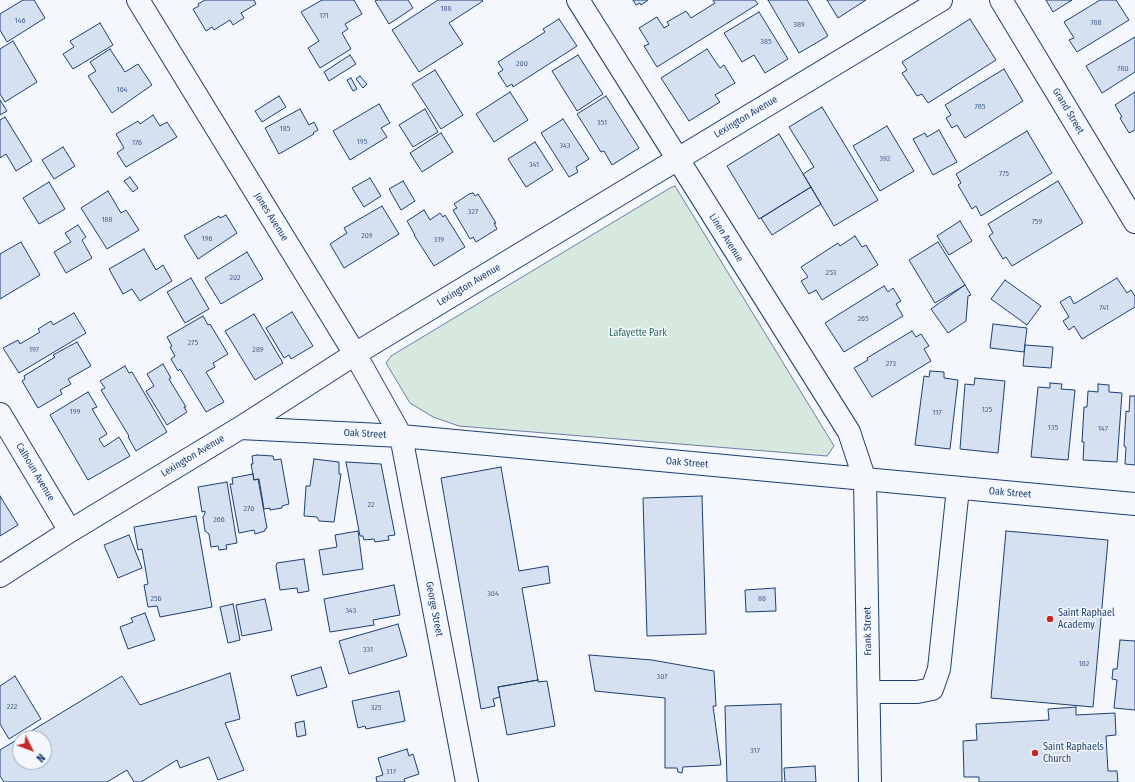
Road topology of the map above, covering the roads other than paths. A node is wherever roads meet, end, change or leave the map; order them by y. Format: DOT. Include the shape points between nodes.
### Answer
graph roads {
  1 [pos="138,0"];
  2 [pos="578,0"];
  3 [pos="941,0"];
  4 [pos="1001,0"];
  5 [pos="676,159"];
  6 [pos="1135,222"];
  7 [pos="355,354"];
  8 [pos="0,414"];
  9 [pos="240,428"];
  10 [pos="401,436"];
  11 [pos="866,480"];
  12 [pos="958,488"];
  13 [pos="1135,504"];
  14 [pos="70,531"];
  15 [pos="0,576"];
  16 [pos="868,692"];
  17 [pos="467,782"];
  18 [pos="870,782"];
  1 -- 7 [label="street, Jones Avenue"];
  2 -- 5 [label="street, Linen Avenue"];
  3 -- 5 [label="street, Lexington Avenue"];
  4 -- 6 [label="street, Grand Street"];
  5 -- 7 [label="street, Lexington Avenue"];
  5 -- 11 [label="street, Linen Avenue" via="849,432"];
  7 -- 9 [label="street, Lexington Avenue"];
  7 -- 10 [label="street, Jones Avenue"];
  8 -- 14 [label="street, Calhoun Avenue"];
  9 -- 10 [label="street, Oak Street"];
  9 -- 14 [label="street, Lexington Avenue"];
  10 -- 11 [label="street, Oak Street"];
  10 -- 17 [label="street, George Street"];
  11 -- 12 [label="street, Oak Street"];
  11 -- 16 [label="street, Frank Street"];
  12 -- 13 [label="street, Oak Street"];
  12 -- 16 [label="street" via="939,669 932,689 917,692"];
  14 -- 15 [label="street, Lexington Avenue"];
  16 -- 18 [label="street, Frank Street"];
}
